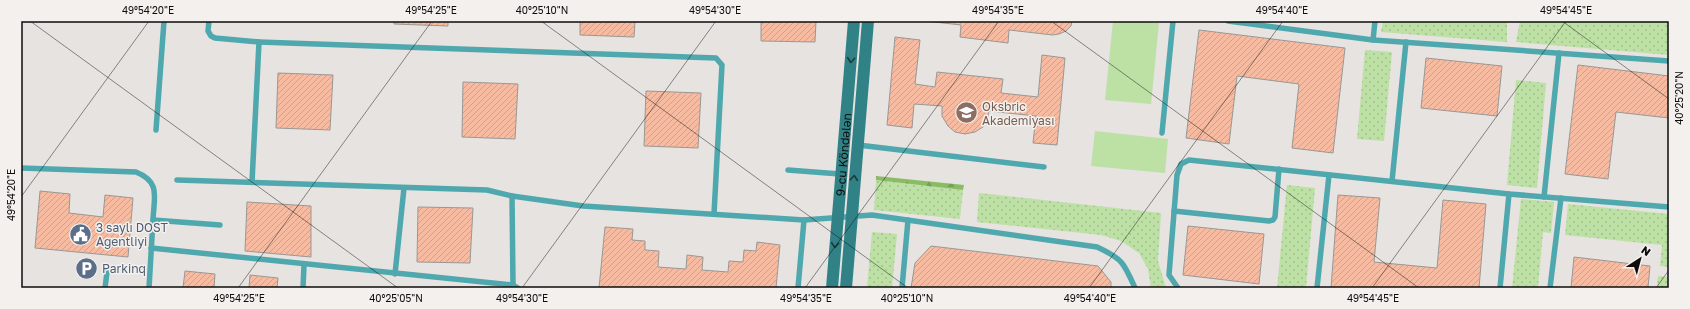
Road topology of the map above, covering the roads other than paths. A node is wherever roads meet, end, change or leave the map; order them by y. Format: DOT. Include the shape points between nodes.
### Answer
graph roads {
  1 [pos="164,21"];
  2 [pos="209,21"];
  3 [pos="854,21"];
  4 [pos="868,21"];
  5 [pos="1173,21"];
  6 [pos="1228,21"];
  7 [pos="1375,21"];
  8 [pos="1373,40"];
  9 [pos="259,42"];
  10 [pos="1406,42"];
  11 [pos="1560,53"];
  12 [pos="1669,61"];
  13 [pos="156,130"];
  14 [pos="1162,133"];
  15 [pos="857,145"];
  16 [pos="1044,167"];
  17 [pos="21,168"];
  18 [pos="1279,169"];
  19 [pos="788,170"];
  20 [pos="840,174"];
  21 [pos="1329,175"];
  22 [pos="178,180"];
  23 [pos="1392,181"];
  24 [pos="252,182"];
  25 [pos="404,188"];
  26 [pos="1509,194"];
  27 [pos="512,196"];
  28 [pos="1544,197"];
  29 [pos="1561,198"];
  30 [pos="1669,207"];
  31 [pos="1174,211"];
  32 [pos="714,214"];
  33 [pos="851,217"];
  34 [pos="838,218"];
  35 [pos="154,220"];
  36 [pos="804,220"];
  37 [pos="908,220"];
  38 [pos="220,225"];
  39 [pos="151,248"];
  40 [pos="304,265"];
  41 [pos="107,272"];
  42 [pos="395,274"];
  43 [pos="516,287"];
  44 [pos="105,288"];
  45 [pos="149,288"];
  46 [pos="302,288"];
  47 [pos="798,288"];
  48 [pos="832,288"];
  49 [pos="846,288"];
  50 [pos="902,288"];
  51 [pos="1135,288"];
  52 [pos="1178,288"];
  53 [pos="1317,288"];
  54 [pos="1500,288"];
  55 [pos="1550,288"];
  1 -- 13 [label="lane"];
  2 -- 9 [label="lane" via="208,31 215,38"];
  3 -- 20 [label="main road, 9-cu Köndələn, one-way"];
  4 -- 15 [label="main road, 9-cu Köndələn"];
  5 -- 14 [label="lane"];
  6 -- 8 [label="lane"];
  7 -- 8 [label="lane"];
  8 -- 10 [label="lane"];
  9 -- 24 [label="lane"];
  9 -- 32 [label="lane" via="716,58 722,65"];
  10 -- 11 [label="lane"];
  10 -- 23 [label="lane"];
  11 -- 12 [label="lane"];
  11 -- 28 [label="lane"];
  15 -- 16 [label="lane"];
  33 -- 15 [label="main road, 9-cu Köndələn, one-way"];
  17 -- 35 [label="lane" via="136,172 147,177 154,186"];
  18 -- 21 [label="lane"];
  18 -- 31 [label="lane" via="1189,160 1181,164 1177,175"];
  18 -- 31 [label="lane" via="1273,220"];
  19 -- 20 [label="lane"];
  20 -- 34 [label="main road, 9-cu Köndələn"];
  21 -- 23 [label="lane"];
  21 -- 53 [label="lane"];
  22 -- 24 [label="lane"];
  23 -- 26 [label="lane"];
  24 -- 25 [label="lane"];
  25 -- 27 [label="lane" via="487,190"];
  25 -- 42 [label="lane"];
  26 -- 28 [label="lane"];
  26 -- 54 [label="lane"];
  27 -- 32 [label="lane" via="583,206"];
  27 -- 43 [label="lane"];
  28 -- 29 [label="lane"];
  29 -- 30 [label="lane"];
  29 -- 55 [label="lane"];
  31 -- 52 [label="lane" via="1169,275"];
  32 -- 36 [label="lane"];
  33 -- 34 [label="lane"];
  33 -- 37 [label="lane" via="872,215"];
  33 -- 49 [label="main road, 9-cu Köndələn"];
  34 -- 36 [label="lane"];
  34 -- 48 [label="main road, 9-cu Köndələn, one-way"];
  35 -- 38 [label="lane"];
  35 -- 39 [label="lane"];
  36 -- 47 [label="lane"];
  37 -- 50 [label="lane"];
  37 -- 51 [label="lane" via="1097,248 1114,255 1127,269"];
  39 -- 40 [label="lane"];
  39 -- 45 [label="lane"];
  40 -- 42 [label="lane"];
  40 -- 46 [label="lane"];
  41 -- 44 [label="lane"];
  42 -- 43 [label="lane"];
}
